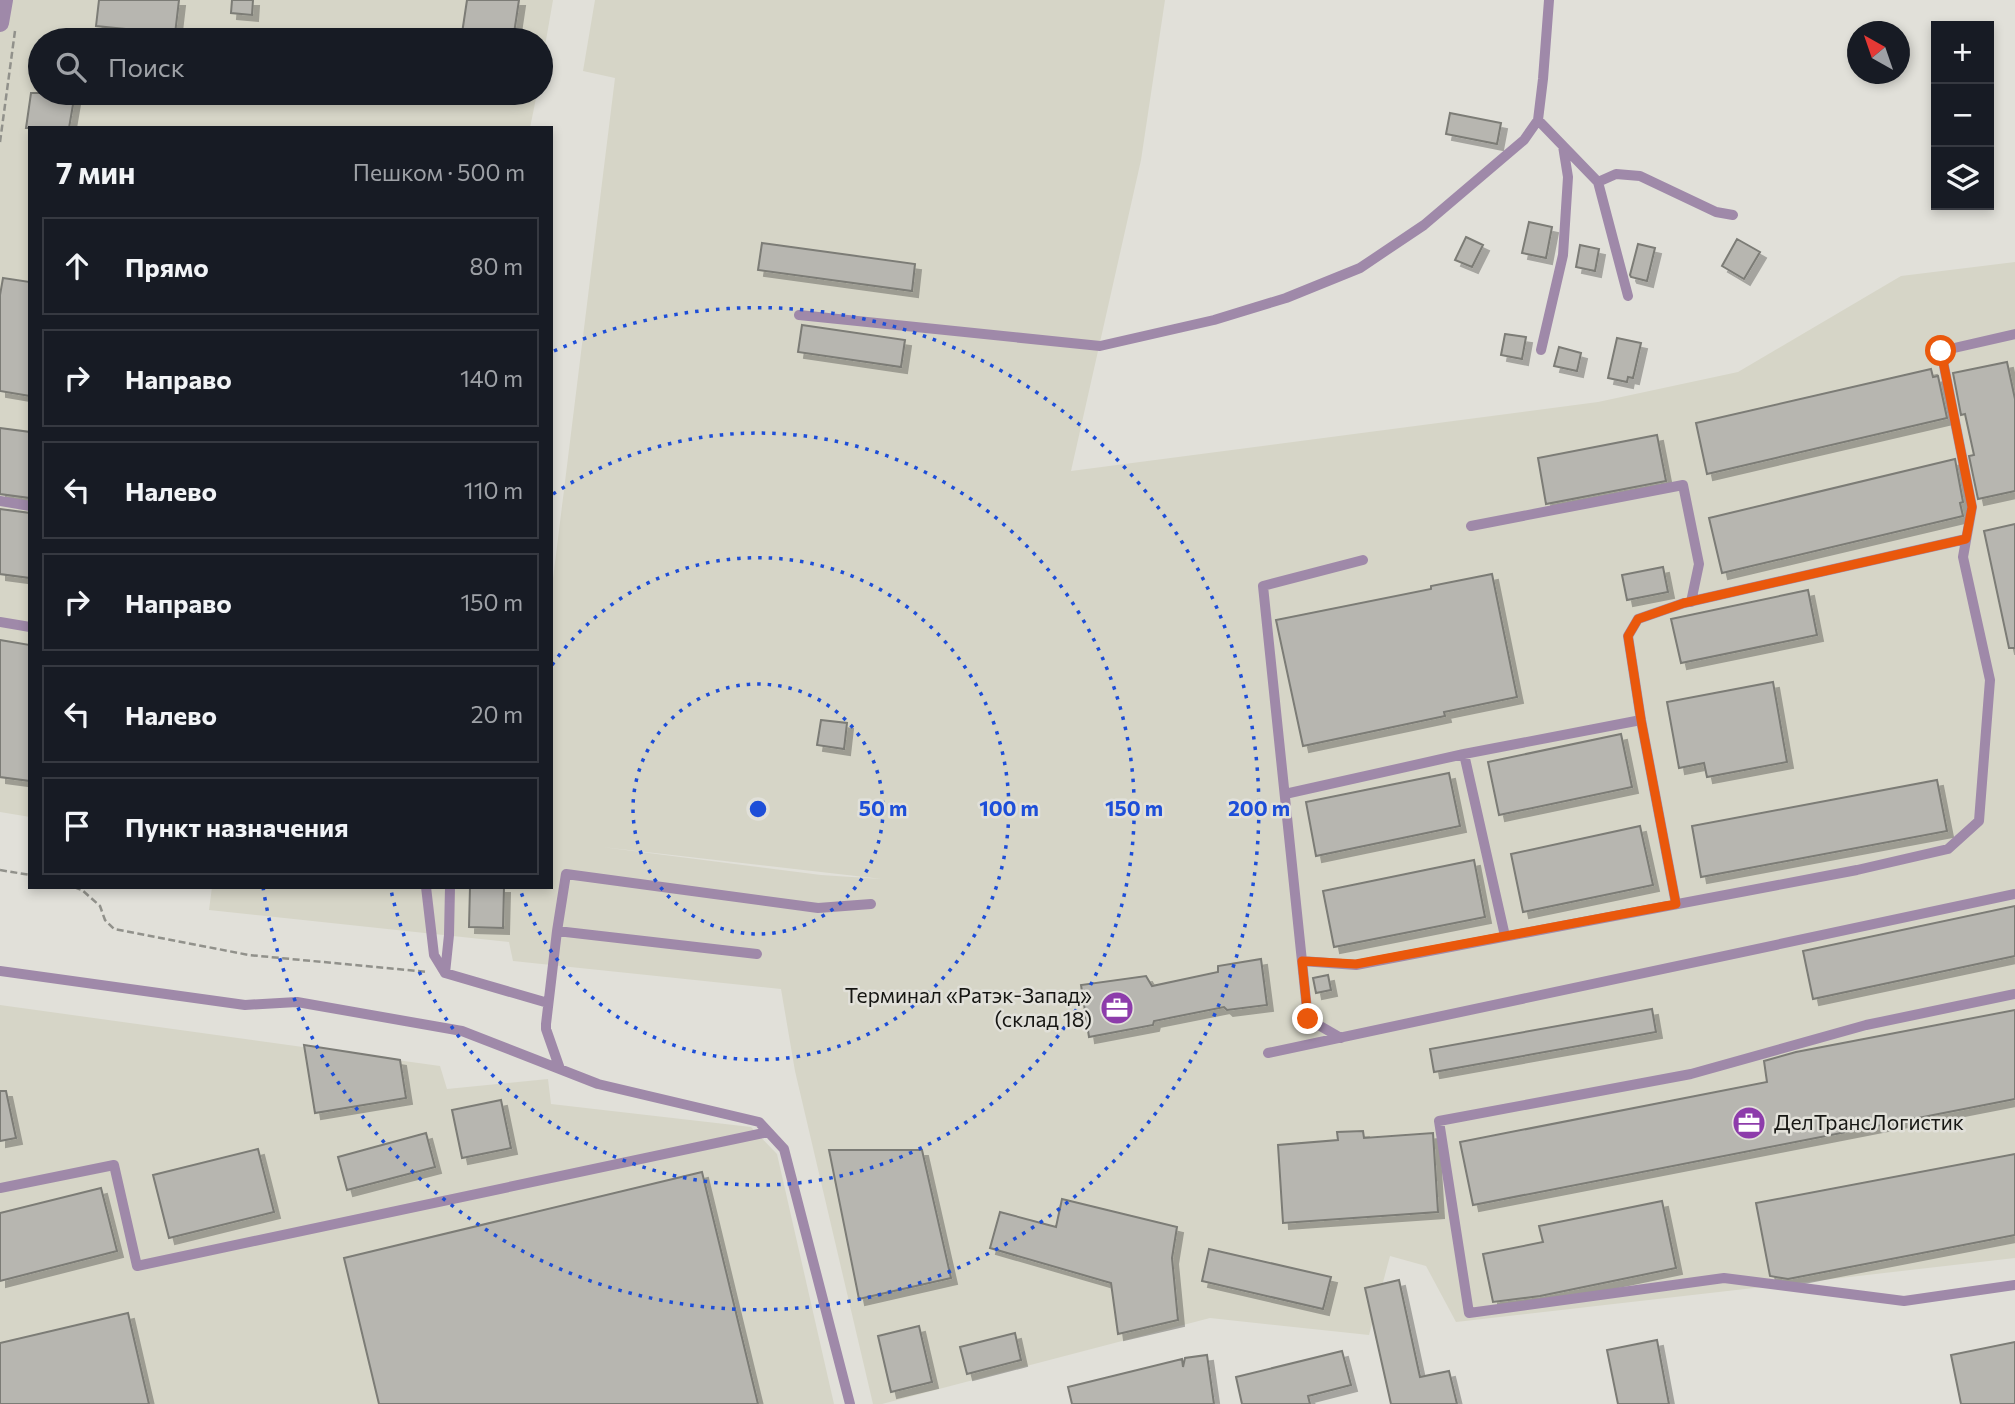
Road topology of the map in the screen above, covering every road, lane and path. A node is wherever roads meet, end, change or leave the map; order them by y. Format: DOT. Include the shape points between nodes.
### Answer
graph roads {
  1 [pos="4,0"];
  2 [pos="1549,0"];
  3 [pos="8,25"];
  4 [pos="1538,120"];
  5 [pos="0,142"];
  6 [pos="1563,146"];
  7 [pos="1598,182"];
  8 [pos="1733,215"];
  9 [pos="1628,296"];
  10 [pos="799,315"];
  11 [pos="2015,334"];
  12 [pos="1541,350"];
  13 [pos="0,501"];
  14 [pos="28,506"];
  15 [pos="1471,526"];
  16 [pos="1966,539"];
  17 [pos="1363,560"];
  18 [pos="1691,602"];
  19 [pos="0,622"];
  20 [pos="28,627"];
  21 [pos="1641,720"];
  22 [pos="1464,754"];
  23 [pos="1285,794"];
  24 [pos="0,870"];
  25 [pos="28,875"];
  26 [pos="79,889"];
  27 [pos="426,889"];
  28 [pos="450,889"];
  29 [pos="2015,894"];
  30 [pos="871,904"];
  31 [pos="1676,904"];
  32 [pos="557,931"];
  33 [pos="1505,936"];
  34 [pos="757,954"];
  35 [pos="1302,961"];
  36 [pos="0,971"];
  37 [pos="444,973"];
  38 [pos="2015,994"];
  39 [pos="548,1003"];
  40 [pos="1341,1038"];
  41 [pos="1268,1054"];
  42 [pos="560,1069"];
  43 [pos="768,1132"];
  44 [pos="0,1188"];
  45 [pos="2015,1285"];
  46 [pos="850,1404"];
  1 -- 3 [label="street"];
  2 -- 4 [label="lane"];
  3 -- 5 [label="path"];
  4 -- 6 [label="lane"];
  4 -- 10 [label="lane" via="1524,140 1423,225 1360,268 1214,320 1100,346"];
  6 -- 7 [label="lane"];
  6 -- 12 [label="lane" via="1568,177 1563,255"];
  7 -- 8 [label="lane" via="1616,174 1640,176 1716,212"];
  7 -- 9 [label="lane"];
  11 -- 16 [label="lane" via="1941,351 1972,507"];
  13 -- 14 [label="lane"];
  15 -- 18 [label="lane" via="1683,485 1699,564"];
  16 -- 18 [label="lane"];
  16 -- 31 [label="lane" via="1963,557 1990,680 1979,821 1948,849"];
  17 -- 23 [label="lane" via="1263,586"];
  18 -- 21 [label="lane" via="1638,619 1628,636"];
  19 -- 20 [label="lane"];
  21 -- 22 [label="lane"];
  21 -- 31 [label="lane"];
  22 -- 23 [label="lane"];
  22 -- 33 [label="lane"];
  23 -- 35 [label="lane"];
  24 -- 25 [label="path"];
  26 -- 37 [label="path" via="100,906 104,920 114,929 249,955"];
  27 -- 37 [label="lane" via="434,955"];
  28 -- 37 [label="lane"];
  29 -- 40 [label="lane"];
  30 -- 32 [label="lane" via="818,908 566,874"];
  31 -- 33 [label="lane"];
  32 -- 34 [label="lane"];
  32 -- 39 [label="lane"];
  33 -- 35 [label="lane" via="1356,964"];
  35 -- 40 [label="lane" via="1308,1019"];
  36 -- 42 [label="lane" via="245,1005 297,1002 448,1028"];
  37 -- 39 [label="lane"];
  38 -- 45 [label="lane" via="1866,1025 1691,1074 1439,1121 1469,1313 1724,1278 1904,1301"];
  39 -- 42 [label="lane" via="546,1029"];
  40 -- 41 [label="lane"];
  42 -- 43 [label="lane" via="597,1084 759,1122"];
  43 -- 44 [label="lane" via="137,1266 114,1165"];
  43 -- 46 [label="lane" via="784,1149"];
}
